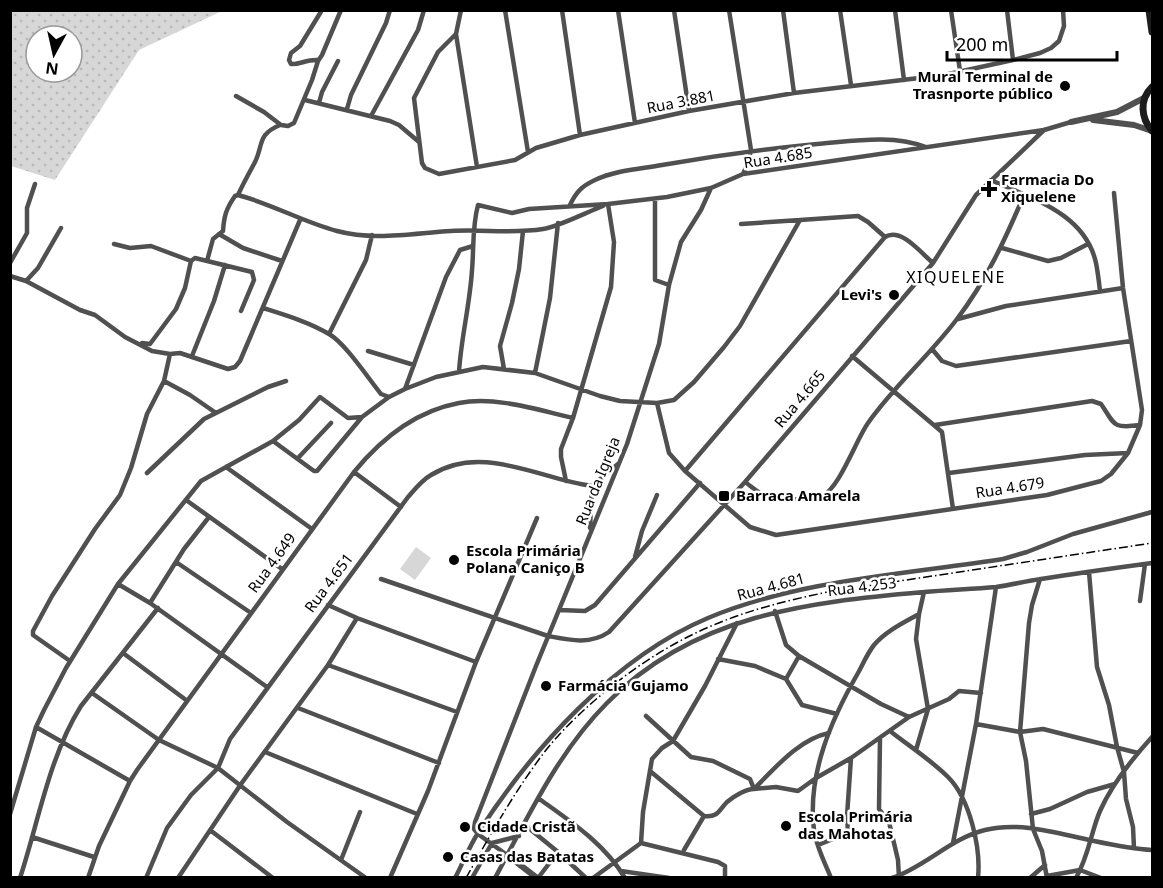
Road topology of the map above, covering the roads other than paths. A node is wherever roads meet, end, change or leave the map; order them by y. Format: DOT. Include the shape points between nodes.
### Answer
graph roads {
  1 [pos="322,10"];
  2 [pos="340,10"];
  3 [pos="390,10"];
  4 [pos="424,10"];
  5 [pos="461,10"];
  6 [pos="505,10"];
  7 [pos="562,10"];
  8 [pos="618,10"];
  9 [pos="674,10"];
  10 [pos="729,10"];
  11 [pos="783,10"];
  12 [pos="840,10"];
  13 [pos="895,10"];
  14 [pos="951,10"];
  15 [pos="1007,10"];
  16 [pos="1063,10"];
  17 [pos="1149,10"];
  18 [pos="1152,32"];
  19 [pos="456,34"];
  20 [pos="318,60"];
  21 [pos="1013,60"];
  22 [pos="338,61"];
  23 [pos="960,71"];
  24 [pos="904,81"];
  25 [pos="1152,85"];
  26 [pos="851,86"];
  27 [pos="795,93"];
  28 [pos="236,96"];
  29 [pos="1144,98"];
  30 [pos="304,100"];
  31 [pos="742,102"];
  32 [pos="319,103"];
  33 [pos="347,109"];
  34 [pos="689,111"];
  35 [pos="371,116"];
  36 [pos="1084,120"];
  37 [pos="1071,122"];
  38 [pos="635,123"];
  39 [pos="281,125"];
  40 [pos="1044,130"];
  41 [pos="1152,131"];
  42 [pos="580,135"];
  43 [pos="419,142"];
  44 [pos="929,147"];
  45 [pos="751,150"];
  46 [pos="528,152"];
  47 [pos="477,167"];
  48 [pos="743,174"];
  49 [pos="991,180"];
  50 [pos="35,184"];
  51 [pos="711,188"];
  52 [pos="1114,193"];
  53 [pos="238,195"];
  54 [pos="1023,195"];
  55 [pos="655,199"];
  56 [pos="608,204"];
  57 [pos="570,205"];
  58 [pos="300,220"];
  59 [pos="800,220"];
  60 [pos="558,223"];
  61 [pos="741,224"];
  62 [pos="61,228"];
  63 [pos="473,230"];
  64 [pos="523,231"];
  65 [pos="219,234"];
  66 [pos="372,235"];
  67 [pos="885,237"];
  68 [pos="114,244"];
  69 [pos="1089,244"];
  70 [pos="473,246"];
  71 [pos="1002,248"];
  72 [pos="191,261"];
  73 [pos="207,261"];
  74 [pos="282,261"];
  75 [pos="10,263"];
  76 [pos="933,263"];
  77 [pos="225,265"];
  78 [pos="10,276"];
  79 [pos="26,281"];
  80 [pos="669,285"];
  81 [pos="1123,288"];
  82 [pos="1100,291"];
  83 [pos="263,308"];
  84 [pos="241,311"];
  85 [pos="958,319"];
  86 [pos="329,334"];
  87 [pos="125,337"];
  88 [pos="1131,341"];
  89 [pos="932,349"];
  90 [pos="368,351"];
  91 [pos="170,354"];
  92 [pos="192,356"];
  93 [pos="852,356"];
  94 [pos="414,365"];
  95 [pos="504,369"];
  96 [pos="459,372"];
  97 [pos="535,373"];
  98 [pos="164,381"];
  99 [pos="285,381"];
  100 [pos="405,389"];
  101 [pos="582,389"];
  102 [pos="894,392"];
  103 [pos="389,397"];
  104 [pos="639,403"];
  105 [pos="657,403"];
  106 [pos="216,413"];
  107 [pos="362,417"];
  108 [pos="573,417"];
  109 [pos="331,423"];
  110 [pos="935,425"];
  111 [pos="1140,425"];
  112 [pos="273,441"];
  113 [pos="1128,453"];
  114 [pos="298,458"];
  115 [pos="618,464"];
  116 [pos="226,466"];
  117 [pos="685,471"];
  118 [pos="354,472"];
  119 [pos="147,473"];
  120 [pos="949,473"];
  121 [pos="566,481"];
  122 [pos="745,482"];
  123 [pos="700,483"];
  124 [pos="592,486"];
  125 [pos="657,495"];
  126 [pos="186,500"];
  127 [pos="725,504"];
  128 [pos="401,507"];
  129 [pos="954,509"];
  130 [pos="1152,512"];
  131 [pos="210,517"];
  132 [pos="537,518"];
  133 [pos="312,529"];
  134 [pos="590,533"];
  135 [pos="635,559"];
  136 [pos="176,562"];
  137 [pos="1152,563"];
  138 [pos="1145,564"];
  139 [pos="282,569"];
  140 [pos="1089,572"];
  141 [pos="381,579"];
  142 [pos="1040,579"];
  143 [pos="118,584"];
  144 [pos="996,587"];
  145 [pos="924,592"];
  146 [pos="1140,601"];
  147 [pos="150,603"];
  148 [pos="328,605"];
  149 [pos="158,608"];
  150 [pos="558,610"];
  151 [pos="775,611"];
  152 [pos="250,613"];
  153 [pos="919,614"];
  154 [pos="496,617"];
  155 [pos="357,618"];
  156 [pos="737,623"];
  157 [pos="548,636"];
  158 [pos="123,653"];
  159 [pos="221,655"];
  160 [pos="799,656"];
  161 [pos="718,659"];
  162 [pos="70,661"];
  163 [pos="476,662"];
  164 [pos="328,665"];
  165 [pos="786,679"];
  166 [pos="850,686"];
  167 [pos="267,687"];
  168 [pos="92,693"];
  169 [pos="981,693"];
  170 [pos="186,700"];
  171 [pos="298,708"];
  172 [pos="928,709"];
  173 [pos="457,712"];
  174 [pos="837,714"];
  175 [pos="646,716"];
  176 [pos="909,717"];
  177 [pos="976,724"];
  178 [pos="36,727"];
  179 [pos="890,731"];
  180 [pos="1020,732"];
  181 [pos="829,733"];
  182 [pos="880,737"];
  183 [pos="1152,737"];
  184 [pos="159,740"];
  185 [pos="673,741"];
  186 [pos="62,742"];
  187 [pos="1117,747"];
  188 [pos="916,750"];
  189 [pos="265,752"];
  190 [pos="1138,753"];
  191 [pos="851,758"];
  192 [pos="440,763"];
  193 [pos="218,768"];
  194 [pos="650,771"];
  195 [pos="1124,772"];
  196 [pos="816,778"];
  197 [pos="130,781"];
  198 [pos="241,784"];
  199 [pos="1115,784"];
  200 [pos="754,789"];
  201 [pos="538,798"];
  202 [pos="963,798"];
  203 [pos="360,812"];
  204 [pos="10,813"];
  205 [pos="417,814"];
  206 [pos="1031,814"];
  207 [pos="704,816"];
  208 [pos="525,825"];
  209 [pos="1033,829"];
  210 [pos="210,830"];
  211 [pos="477,832"];
  212 [pos="975,834"];
  213 [pos="519,836"];
  214 [pos="32,837"];
  215 [pos="1092,841"];
  216 [pos="492,843"];
  217 [pos="641,843"];
  218 [pos="954,843"];
  219 [pos="818,846"];
  220 [pos="1134,848"];
  221 [pos="684,850"];
  222 [pos="1152,850"];
  223 [pos="558,852"];
  224 [pos="507,855"];
  225 [pos="94,857"];
  226 [pos="341,860"];
  227 [pos="615,862"];
  228 [pos="1045,866"];
  229 [pos="1080,870"];
  230 [pos="621,871"];
  231 [pos="899,876"];
  232 [pos="179,877"];
  233 [pos="978,877"];
  234 [pos="1047,877"];
  235 [pos="20,878"];
  236 [pos="88,878"];
  237 [pos="146,878"];
  238 [pos="273,878"];
  239 [pos="366,878"];
  240 [pos="390,878"];
  241 [pos="455,878"];
  242 [pos="472,878"];
  243 [pos="495,878"];
  244 [pos="538,878"];
  245 [pos="585,878"];
  246 [pos="593,878"];
  247 [pos="625,878"];
  248 [pos="669,878"];
  249 [pos="725,878"];
  250 [pos="831,878"];
  251 [pos="892,878"];
  252 [pos="985,878"];
  253 [pos="1030,878"];
  254 [pos="1076,878"];
  255 [pos="1101,878"];
  1 -- 20 [label="street" via="289,60 296,65"];
  2 -- 20 [label="street"];
  3 -- 33 [label="street"];
  4 -- 35 [label="street" via="418,30"];
  5 -- 19 [label="street"];
  6 -- 46 [label="street"];
  7 -- 42 [label="street"];
  8 -- 38 [label="street"];
  9 -- 34 [label="street"];
  10 -- 31 [label="street"];
  11 -- 27 [label="street"];
  12 -- 26 [label="street"];
  13 -- 24 [label="street"];
  14 -- 23 [label="street"];
  15 -- 21 [label="street"];
  16 -- 21 [label="street, Rua 3.881" via="1064,26 1059,41 1040,53"];
  17 -- 18 [label="main road"];
  19 -- 43 [label="street, Rua 3.881" via="438,52 417,92 414,105"];
  19 -- 47 [label="street"];
  20 -- 30 [label="street"];
  21 -- 23 [label="street, Rua 3.881"];
  22 -- 32 [label="street"];
  23 -- 24 [label="street, Rua 3.881"];
  24 -- 26 [label="street, Rua 3.881"];
  25 -- 29 [label="main road"];
  26 -- 27 [label="street, Rua 3.881"];
  27 -- 31 [label="street, Rua 3.881"];
  28 -- 39 [label="street"];
  29 -- 36 [label="street, Rua 4.685" via="1117,112"];
  29 -- 41 [label="main road" via="1143,117"];
  30 -- 32 [label="street"];
  30 -- 39 [label="street" via="294,123"];
  31 -- 34 [label="street, Rua 3.881"];
  31 -- 45 [label="street"];
  32 -- 33 [label="street"];
  33 -- 35 [label="street"];
  34 -- 38 [label="street, Rua 3.881"];
  35 -- 43 [label="street" via="399,125"];
  36 -- 37 [label="street, Rua 4.685"];
  36 -- 41 [label="street, Rua 4.685" via="1118,122"];
  37 -- 40 [label="street, Rua 4.685"];
  38 -- 42 [label="street, Rua 3.881"];
  39 -- 53 [label="street" via="263,137"];
  40 -- 44 [label="street, Rua 4.685"];
  40 -- 49 [label="street, Rua 4.665"];
  42 -- 46 [label="street, Rua 3.881"];
  43 -- 47 [label="street, Rua 3.881" via="422,163 431,172"];
  44 -- 45 [label="street" via="903,140 869,139"];
  44 -- 48 [label="street, Rua 4.685"];
  45 -- 48 [label="street"];
  45 -- 57 [label="street" via="613,174 579,190"];
  46 -- 47 [label="street, Rua 3.881" via="519,159"];
  48 -- 51 [label="street, Rua 4.685"];
  49 -- 54 [label="street"];
  49 -- 76 [label="street, Rua 4.665" via="967,208"];
  50 -- 75 [label="street" via="27,208 27,233"];
  51 -- 55 [label="street, Rua 4.685"];
  51 -- 80 [label="street, Rua da Igreja" via="683,236"];
  52 -- 81 [label="street, Rua 4.679"];
  53 -- 58 [label="street"];
  53 -- 65 [label="street"];
  54 -- 69 [label="street" via="1069,218"];
  54 -- 71 [label="street"];
  55 -- 56 [label="street, Rua 4.685"];
  55 -- 80 [label="street" via="655,280"];
  56 -- 57 [label="street, Rua 4.685"];
  56 -- 60 [label="street"];
  56 -- 101 [label="street" via="614,242 612,275"];
  57 -- 63 [label="street, Rua 4.685" via="512,213 478,205"];
  58 -- 66 [label="street" via="339,232"];
  58 -- 74 [label="street"];
  59 -- 61 [label="street"];
  59 -- 67 [label="street" via="858,216"];
  59 -- 105 [label="street" via="724,347 674,400"];
  60 -- 64 [label="street"];
  60 -- 97 [label="street" via="550,298"];
  62 -- 79 [label="street"];
  63 -- 64 [label="street"];
  63 -- 66 [label="street"];
  63 -- 70 [label="street"];
  64 -- 95 [label="street" via="512,303 500,346"];
  65 -- 73 [label="street" via="213,239"];
  65 -- 74 [label="street" via="243,248"];
  66 -- 86 [label="street" via="366,260"];
  67 -- 76 [label="street" via="898,235"];
  67 -- 117 [label="street"];
  68 -- 72 [label="street" via="130,248 151,246"];
  69 -- 71 [label="street" via="1048,261"];
  69 -- 82 [label="street" via="1097,265"];
  70 -- 94 [label="street" via="460,250 446,277"];
  70 -- 96 [label="street"];
  71 -- 85 [label="street"];
  72 -- 73 [label="street"];
  72 -- 87 [label="street" via="176,309 150,344"];
  73 -- 77 [label="street"];
  74 -- 83 [label="street"];
  76 -- 93 [label="street, Rua 4.665"];
  77 -- 84 [label="street" via="254,273"];
  77 -- 92 [label="street"];
  78 -- 79 [label="street"];
  79 -- 87 [label="street" via="95,315"];
  80 -- 104 [label="street, Rua da Igreja" via="659,344"];
  81 -- 82 [label="street"];
  81 -- 88 [label="street, Rua 4.679"];
  82 -- 85 [label="street" via="1006,306"];
  83 -- 86 [label="street"];
  83 -- 92 [label="street" via="235,367 228,369"];
  85 -- 89 [label="street"];
  86 -- 103 [label="street" via="381,394"];
  87 -- 91 [label="street" via="152,351"];
  88 -- 89 [label="street" via="956,366 942,361"];
  88 -- 111 [label="street, Rua 4.679" via="1142,410"];
  89 -- 102 [label="street"];
  90 -- 94 [label="street"];
  91 -- 92 [label="street"];
  91 -- 98 [label="street"];
  93 -- 102 [label="street"];
  93 -- 122 [label="street, Rua 4.665"];
  94 -- 100 [label="street"];
  95 -- 96 [label="street" via="483,367"];
  95 -- 97 [label="street"];
  96 -- 100 [label="street"];
  97 -- 101 [label="street"];
  98 -- 106 [label="street"];
  98 -- 162 [label="street" via="147,414 120,495 33,632"];
  99 -- 106 [label="street"];
  100 -- 103 [label="street"];
  101 -- 104 [label="street"];
  101 -- 108 [label="street"];
  102 -- 110 [label="street"];
  102 -- 122 [label="street" via="868,422 829,492 822,496 774,498"];
  103 -- 107 [label="street"];
  104 -- 105 [label="street"];
  104 -- 115 [label="street, Rua da Igreja"];
  105 -- 117 [label="street, Rua 4.679" via="669,453"];
  106 -- 119 [label="street" via="204,419"];
  107 -- 112 [label="street" via="348,418 320,397 300,420"];
  107 -- 114 [label="street" via="317,471"];
  108 -- 118 [label="street, Rua 4.649" via="496,403 460,403 404,425"];
  108 -- 121 [label="street" via="561,449"];
  109 -- 114 [label="street"];
  110 -- 111 [label="street" via="1092,401 1101,404 1113,423"];
  110 -- 120 [label="street" via="942,432"];
  111 -- 113 [label="street, Rua 4.679"];
  112 -- 114 [label="street"];
  112 -- 116 [label="street"];
  113 -- 120 [label="street"];
  113 -- 129 [label="street, Rua 4.679" via="1101,481 1047,495"];
  115 -- 124 [label="street"];
  115 -- 134 [label="street, Rua da Igreja"];
  116 -- 126 [label="street" via="201,481"];
  116 -- 133 [label="street"];
  117 -- 123 [label="street, Rua 4.679"];
  118 -- 128 [label="street"];
  118 -- 133 [label="street, Rua 4.649"];
  120 -- 129 [label="street"];
  121 -- 124 [label="street, Rua 4.651"];
  121 -- 128 [label="street, Rua 4.651" via="500,463 473,461 430,475"];
  122 -- 127 [label="street, Rua 4.665"];
  123 -- 127 [label="street, Rua 4.679"];
  123 -- 135 [label="street"];
  124 -- 134 [label="street"];
  125 -- 135 [label="street"];
  126 -- 131 [label="street"];
  126 -- 143 [label="street"];
  127 -- 129 [label="street, Rua 4.679" via="750,527 776,535"];
  127 -- 157 [label="street, Rua 4.665" via="609,632 591,640"];
  128 -- 148 [label="street, Rua 4.651"];
  130 -- 211 [label="street, Rua 4.681" via="1073,534 1017,556 794,591 708,618 670,637 621,670 580,706"];
  131 -- 136 [label="street"];
  131 -- 139 [label="street"];
  132 -- 154 [label="street"];
  133 -- 139 [label="street, Rua 4.649"];
  134 -- 150 [label="street, Rua da Igreja"];
  135 -- 150 [label="street" via="595,606 585,611"];
  136 -- 147 [label="street"];
  136 -- 152 [label="street"];
  137 -- 138 [label="street, Rua 4.253"];
  138 -- 140 [label="street, Rua 4.253"];
  138 -- 146 [label="street"];
  139 -- 152 [label="street, Rua 4.649"];
  140 -- 142 [label="street, Rua 4.253"];
  140 -- 187 [label="street" via="1097,667"];
  141 -- 154 [label="street, Rua 4.665"];
  142 -- 144 [label="street, Rua 4.253"];
  142 -- 180 [label="street" via="1029,623"];
  143 -- 147 [label="street"];
  143 -- 162 [label="street"];
  144 -- 145 [label="street, Rua 4.253"];
  144 -- 169 [label="street"];
  145 -- 151 [label="street, Rua 4.253"];
  145 -- 153 [label="street"];
  147 -- 149 [label="street"];
  148 -- 155 [label="street"];
  148 -- 167 [label="street, Rua 4.651"];
  149 -- 158 [label="street"];
  149 -- 159 [label="street"];
  150 -- 157 [label="street, Rua da Igreja"];
  151 -- 156 [label="street, Rua 4.253"];
  151 -- 160 [label="street" via="786,645"];
  152 -- 159 [label="street, Rua 4.649"];
  153 -- 166 [label="street" via="874,645"];
  153 -- 172 [label="street" via="916,639"];
  154 -- 157 [label="street, Rua 4.665"];
  154 -- 163 [label="street"];
  155 -- 163 [label="street"];
  155 -- 164 [label="street"];
  156 -- 161 [label="street"];
  156 -- 201 [label="street, Rua 4.253" via="676,649 623,688 585,728"];
  157 -- 211 [label="street, Rua da Igreja" via="475,822"];
  158 -- 168 [label="street"];
  158 -- 170 [label="street"];
  159 -- 167 [label="street"];
  159 -- 170 [label="street, Rua 4.649"];
  160 -- 165 [label="street"];
  160 -- 166 [label="street"];
  161 -- 165 [label="street" via="755,666"];
  161 -- 185 [label="street"];
  162 -- 178 [label="street"];
  163 -- 173 [label="street"];
  164 -- 171 [label="street"];
  164 -- 173 [label="street"];
  165 -- 174 [label="street" via="802,705"];
  166 -- 174 [label="street"];
  166 -- 176 [label="street"];
  167 -- 193 [label="street, Rua 4.651" via="230,739"];
  168 -- 184 [label="street"];
  168 -- 186 [label="street"];
  169 -- 172 [label="street" via="959,691"];
  169 -- 177 [label="street"];
  170 -- 184 [label="street, Rua 4.649"];
  171 -- 189 [label="street"];
  171 -- 192 [label="street"];
  172 -- 176 [label="street"];
  172 -- 188 [label="street"];
  173 -- 192 [label="street"];
  174 -- 181 [label="street"];
  175 -- 185 [label="street"];
  176 -- 179 [label="street"];
  177 -- 180 [label="street"];
  177 -- 202 [label="street"];
  178 -- 186 [label="street"];
  178 -- 204 [label="street"];
  179 -- 182 [label="street"];
  179 -- 188 [label="street"];
  180 -- 187 [label="street" via="1043,729"];
  180 -- 206 [label="street"];
  181 -- 196 [label="street"];
  181 -- 200 [label="street" via="792,753"];
  182 -- 191 [label="street"];
  182 -- 231 [label="street" via="879,809 889,822"];
  183 -- 190 [label="street"];
  184 -- 193 [label="street"];
  184 -- 197 [label="street, Rua 4.649"];
  185 -- 194 [label="street" via="655,754"];
  185 -- 200 [label="street" via="695,759 750,779"];
  186 -- 197 [label="street"];
  186 -- 214 [label="street"];
  187 -- 190 [label="street"];
  187 -- 195 [label="street"];
  188 -- 202 [label="street" via="949,778"];
  189 -- 198 [label="street"];
  189 -- 205 [label="street"];
  190 -- 195 [label="street"];
  191 -- 196 [label="street"];
  191 -- 219 [label="street" via="848,833"];
  192 -- 205 [label="street"];
  193 -- 198 [label="street"];
  193 -- 237 [label="street, Rua 4.651" via="191,795 167,828"];
  194 -- 207 [label="street"];
  194 -- 217 [label="street"];
  195 -- 199 [label="street"];
  195 -- 220 [label="street"];
  196 -- 200 [label="street" via="798,791"];
  196 -- 219 [label="street" via="813,818"];
  197 -- 225 [label="street, Rua 4.649"];
  198 -- 210 [label="street"];
  198 -- 226 [label="street"];
  199 -- 206 [label="street"];
  199 -- 215 [label="street" via="1101,810"];
  200 -- 207 [label="street" via="725,803 715,816"];
  201 -- 208 [label="street, Rua 4.253"];
  201 -- 227 [label="street" via="582,830"];
  202 -- 212 [label="street"];
  202 -- 218 [label="street"];
  203 -- 226 [label="street"];
  205 -- 240 [label="street"];
  206 -- 209 [label="street"];
  207 -- 221 [label="street"];
  208 -- 213 [label="street, Rua 4.253"];
  208 -- 223 [label="street"];
  209 -- 212 [label="street" via="993,829"];
  209 -- 215 [label="street"];
  209 -- 228 [label="street"];
  210 -- 232 [label="street"];
  210 -- 238 [label="street"];
  211 -- 216 [label="street"];
  211 -- 241 [label="street, Rua da Igreja"];
  212 -- 218 [label="street"];
  212 -- 233 [label="street"];
  213 -- 216 [label="street"];
  213 -- 224 [label="street, Rua 4.253"];
  214 -- 225 [label="street"];
  214 -- 235 [label="street"];
  215 -- 220 [label="street"];
  215 -- 229 [label="street"];
  216 -- 224 [label="street"];
  216 -- 242 [label="street"];
  217 -- 227 [label="street"];
  217 -- 249 [label="street" via="718,862 725,866"];
  218 -- 231 [label="street"];
  219 -- 250 [label="street"];
  220 -- 222 [label="street"];
  223 -- 244 [label="street"];
  223 -- 245 [label="street"];
  224 -- 243 [label="street, Rua 4.253"];
  224 -- 244 [label="street"];
  225 -- 236 [label="street, Rua 4.649"];
  226 -- 239 [label="street"];
  227 -- 230 [label="street"];
  227 -- 246 [label="street"];
  228 -- 234 [label="street"];
  228 -- 253 [label="street"];
  229 -- 234 [label="street"];
  229 -- 254 [label="street"];
  229 -- 255 [label="street"];
  230 -- 247 [label="street"];
  230 -- 248 [label="street"];
  231 -- 251 [label="street"];
  233 -- 252 [label="street"];
}
